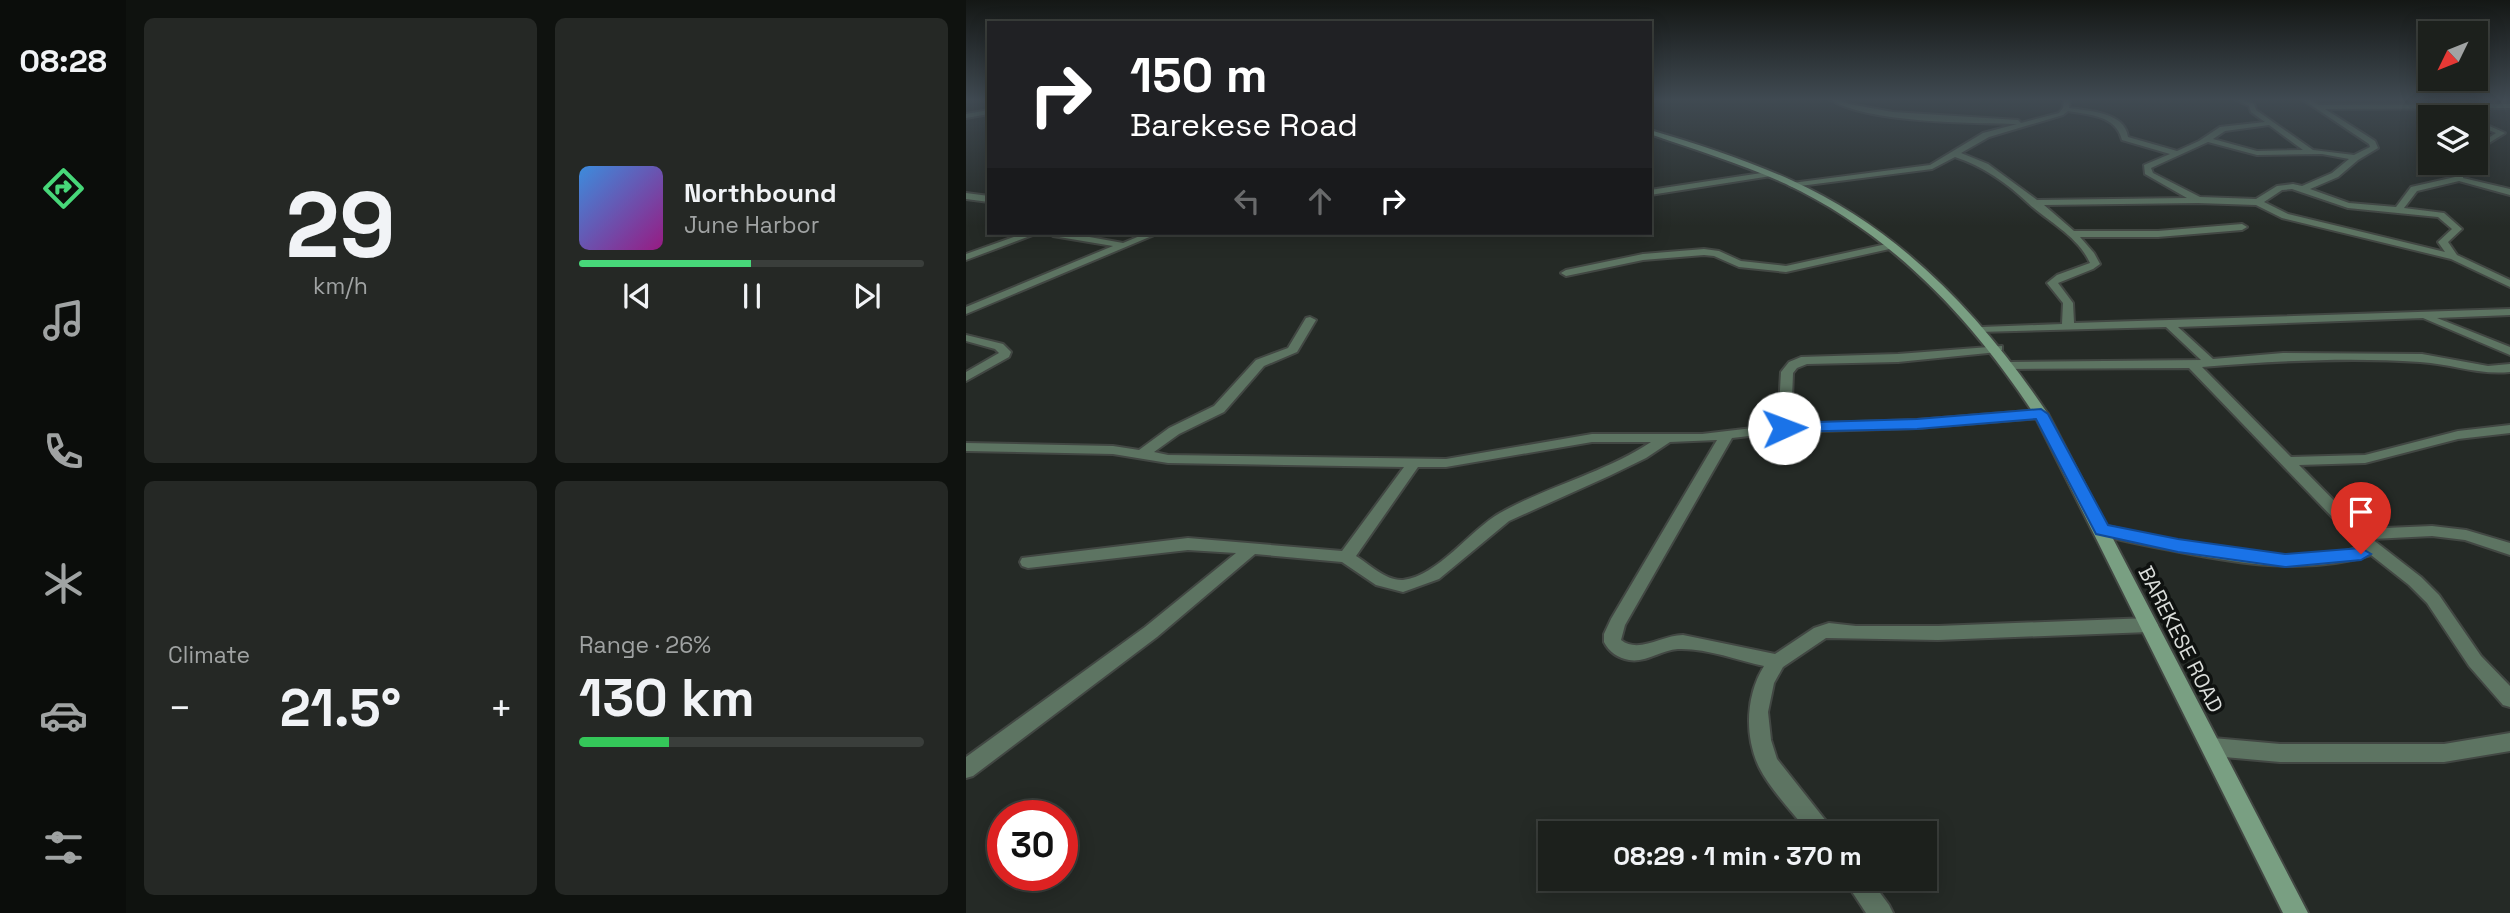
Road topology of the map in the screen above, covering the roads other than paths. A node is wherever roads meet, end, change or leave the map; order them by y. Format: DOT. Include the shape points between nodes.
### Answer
graph roads {
  1 [pos="1677,142"];
  2 [pos="1975,142"];
  3 [pos="2137,142"];
  4 [pos="2204,142"];
  5 [pos="2214,142"];
  6 [pos="2297,142"];
  7 [pos="2371,142"];
  8 [pos="2311,152"];
  9 [pos="2175,153"];
  10 [pos="1955,154"];
  11 [pos="2355,158"];
  12 [pos="1768,174"];
  13 [pos="2459,175"];
  14 [pos="2459,179"];
  15 [pos="1792,185"];
  16 [pos="2303,189"];
  17 [pos="2510,192"];
  18 [pos="1652,193"];
  19 [pos="966,196"];
  20 [pos="987,199"];
  21 [pos="2198,200"];
  22 [pos="2258,202"];
  23 [pos="2032,203"];
  24 [pos="2348,205"];
  25 [pos="2399,209"];
  26 [pos="2339,211"];
  27 [pos="2329,216"];
  28 [pos="2319,222"];
  29 [pos="2242,227"];
  30 [pos="2075,234"];
  31 [pos="1026,235"];
  32 [pos="1064,235"];
  33 [pos="1149,235"];
  34 [pos="1122,245"];
  35 [pos="1891,246"];
  36 [pos="970,250"];
  37 [pos="2454,257"];
  38 [pos="1566,273"];
  39 [pos="2510,284"];
  40 [pos="966,311"];
  41 [pos="2510,312"];
  42 [pos="2424,317"];
  43 [pos="1310,320"];
  44 [pos="2169,324"];
  45 [pos="2068,328"];
  46 [pos="1982,330"];
  47 [pos="966,338"];
  48 [pos="1998,348"];
  49 [pos="2510,351"];
  50 [pos="2210,362"];
  51 [pos="2192,364"];
  52 [pos="2011,366"];
  53 [pos="2510,368"];
  54 [pos="966,377"];
  55 [pos="2041,414"];
  56 [pos="1784,428"];
  57 [pos="2510,429"];
  58 [pos="1727,435"];
  59 [pos="1669,436"];
  60 [pos="966,447"];
  61 [pos="1143,454"];
  62 [pos="2290,461"];
  63 [pos="1413,464"];
  64 [pos="2102,530"];
  65 [pos="2359,534"];
  66 [pos="2373,549"];
  67 [pos="2510,549"];
  68 [pos="1250,550"];
  69 [pos="1346,557"];
  70 [pos="1028,562"];
  71 [pos="2149,625"];
  72 [pos="1777,662"];
  73 [pos="2510,699"];
  74 [pos="2510,742"];
  75 [pos="2213,747"];
  76 [pos="966,769"];
  77 [pos="1813,821"];
  78 [pos="1864,891"];
  79 [pos="1881,913"];
  80 [pos="2296,913"];
  1 -- 12 [label="main road, BAREKESE ROAD"];
  2 -- 10 [label="street"];
  3 -- 9 [label="street"];
  4 -- 9 [label="street"];
  5 -- 8 [label="street" via="2258,153"];
  6 -- 8 [label="street"];
  7 -- 11 [label="street" via="2372,151"];
  8 -- 11 [label="street"];
  9 -- 21 [label="street" via="2147,170"];
  10 -- 15 [label="street" via="1933,167"];
  10 -- 23 [label="street" via="1984,165"];
  11 -- 16 [label="street" via="2335,175"];
  12 -- 15 [label="main road, BAREKESE ROAD"];
  12 -- 18 [label="street"];
  13 -- 14 [label="street"];
  14 -- 17 [label="street"];
  14 -- 25 [label="street" via="2414,189"];
  15 -- 35 [label="main road, BAREKESE ROAD"];
  16 -- 22 [label="street" via="2280,188"];
  16 -- 24 [label="street"];
  19 -- 20 [label="street"];
  21 -- 22 [label="street"];
  21 -- 23 [label="street"];
  22 -- 28 [label="street" via="2285,216"];
  23 -- 30 [label="street"];
  24 -- 25 [label="street"];
  24 -- 26 [label="street"];
  25 -- 37 [label="street" via="2441,215 2453,223 2456,232 2443,242"];
  27 -- 28 [label="street"];
  28 -- 37 [label="street" via="2396,246"];
  29 -- 30 [label="street"];
  30 -- 45 [label="street" via="2095,264 2052,283 2067,303"];
  31 -- 36 [label="street"];
  32 -- 34 [label="street"];
  33 -- 34 [label="street"];
  34 -- 40 [label="street"];
  35 -- 38 [label="street" via="1786,269 1739,264 1704,252 1643,257"];
  35 -- 46 [label="main road, BAREKESE ROAD" via="1958,302"];
  37 -- 39 [label="street"];
  41 -- 42 [label="street"];
  42 -- 44 [label="street" via="2365,314"];
  42 -- 49 [label="street"];
  43 -- 61 [label="street" via="1293,350 1260,363 1219,409 1174,431"];
  44 -- 45 [label="street"];
  44 -- 50 [label="street"];
  45 -- 46 [label="street"];
  46 -- 48 [label="main road, BAREKESE ROAD"];
  47 -- 54 [label="street" via="999,346 1005,352"];
  48 -- 52 [label="main road, BAREKESE ROAD"];
  48 -- 56 [label="street" via="1898,359 1805,360 1787,372"];
  50 -- 51 [label="street"];
  50 -- 53 [label="street" via="2283,357 2422,358 2488,370"];
  51 -- 52 [label="street"];
  51 -- 62 [label="street"];
  52 -- 55 [label="main road, BAREKESE ROAD"];
  55 -- 56 [label="street"];
  55 -- 64 [label="main road, BAREKESE ROAD"];
  56 -- 58 [label="street"];
  57 -- 62 [label="street" via="2432,440 2365,459"];
  58 -- 59 [label="street"];
  58 -- 72 [label="street" via="1612,638 1623,649 1637,653 1676,641"];
  59 -- 63 [label="street" via="1592,438 1486,459"];
  59 -- 69 [label="street" via="1641,455 1504,517 1421,581 1393,586"];
  60 -- 61 [label="street"];
  61 -- 63 [label="street" via="1168,459"];
  62 -- 65 [label="street"];
  63 -- 69 [label="street"];
  64 -- 66 [label="street" via="2285,561 2348,556"];
  64 -- 71 [label="main road, BAREKESE ROAD"];
  65 -- 66 [label="street"];
  65 -- 67 [label="street" via="2432,531 2466,535"];
  66 -- 73 [label="street" via="2433,599 2475,661"];
  68 -- 69 [label="street"];
  68 -- 70 [label="street" via="1188,544"];
  68 -- 76 [label="street" via="1151,632"];
  71 -- 72 [label="street" via="1938,633 1829,630"];
  71 -- 75 [label="main road, BAREKESE ROAD"];
  72 -- 77 [label="street" via="1765,681 1758,712 1761,740 1768,763"];
  74 -- 75 [label="street" via="2444,753 2280,753"];
  75 -- 80 [label="main road, BAREKESE ROAD"];
  78 -- 79 [label="street"];
}
